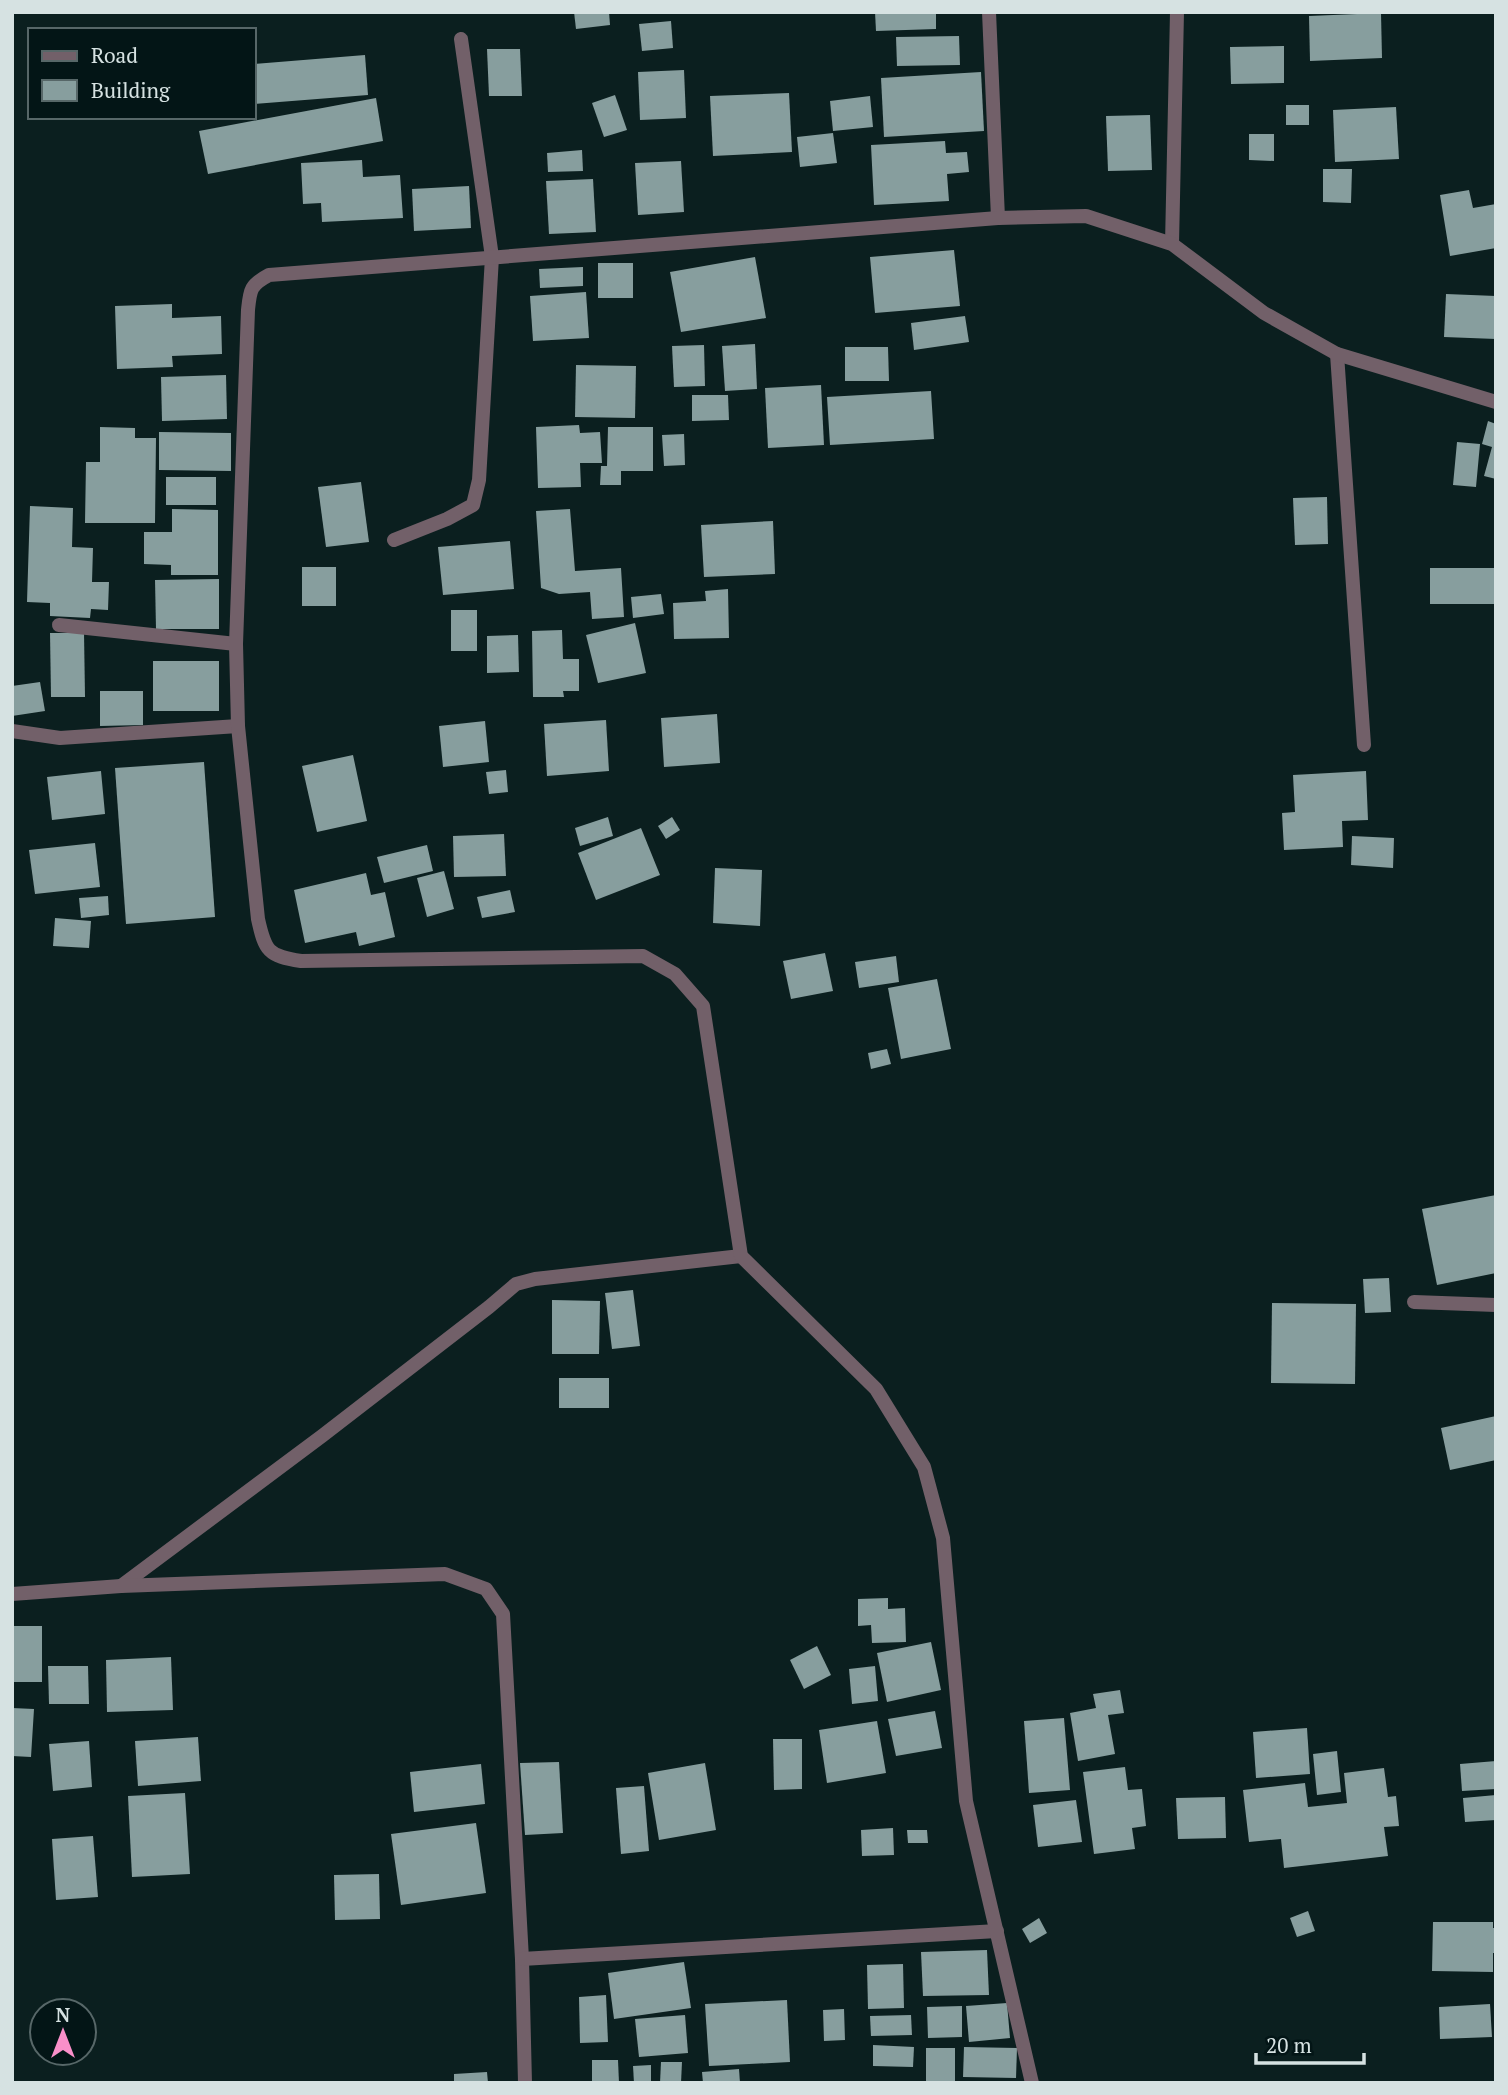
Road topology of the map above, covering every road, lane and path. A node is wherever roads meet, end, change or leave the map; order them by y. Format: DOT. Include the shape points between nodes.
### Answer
graph roads {
  1 [pos="989,12"];
  2 [pos="1177,12"];
  3 [pos="461,39"];
  4 [pos="998,218"];
  5 [pos="1172,244"];
  6 [pos="492,257"];
  7 [pos="1337,354"];
  8 [pos="1496,402"];
  9 [pos="394,540"];
  10 [pos="59,625"];
  11 [pos="236,644"];
  12 [pos="238,726"];
  13 [pos="12,731"];
  14 [pos="1364,745"];
  15 [pos="741,1256"];
  16 [pos="1414,1302"];
  17 [pos="1496,1304"];
  18 [pos="121,1586"];
  19 [pos="12,1594"];
  20 [pos="997,1931"];
  21 [pos="522,1959"];
  22 [pos="525,2083"];
  23 [pos="1032,2083"];
  1 -- 4 [label="street"];
  2 -- 5 [label="street"];
  3 -- 6 [label="street"];
  4 -- 5 [label="street" via="1086,216"];
  4 -- 6 [label="street"];
  5 -- 7 [label="street" via="1264,313"];
  6 -- 9 [label="street" via="479,480 473,505"];
  6 -- 11 [label="street" via="269,275 255,282 248,310"];
  7 -- 8 [label="street"];
  7 -- 14 [label="street"];
  10 -- 11 [label="street"];
  11 -- 12 [label="street"];
  12 -- 13 [label="street" via="60,738"];
  12 -- 15 [label="street" via="258,919 263,943 278,958 643,956 675,975 703,1006"];
  15 -- 18 [label="street" via="516,1284"];
  15 -- 20 [label="street" via="876,1389 924,1467 943,1538 966,1801"];
  16 -- 17 [label="street"];
  18 -- 19 [label="street"];
  18 -- 21 [label="street" via="445,1574 486,1589 503,1614"];
  20 -- 21 [label="street"];
  20 -- 23 [label="street"];
  21 -- 22 [label="street"];
}
